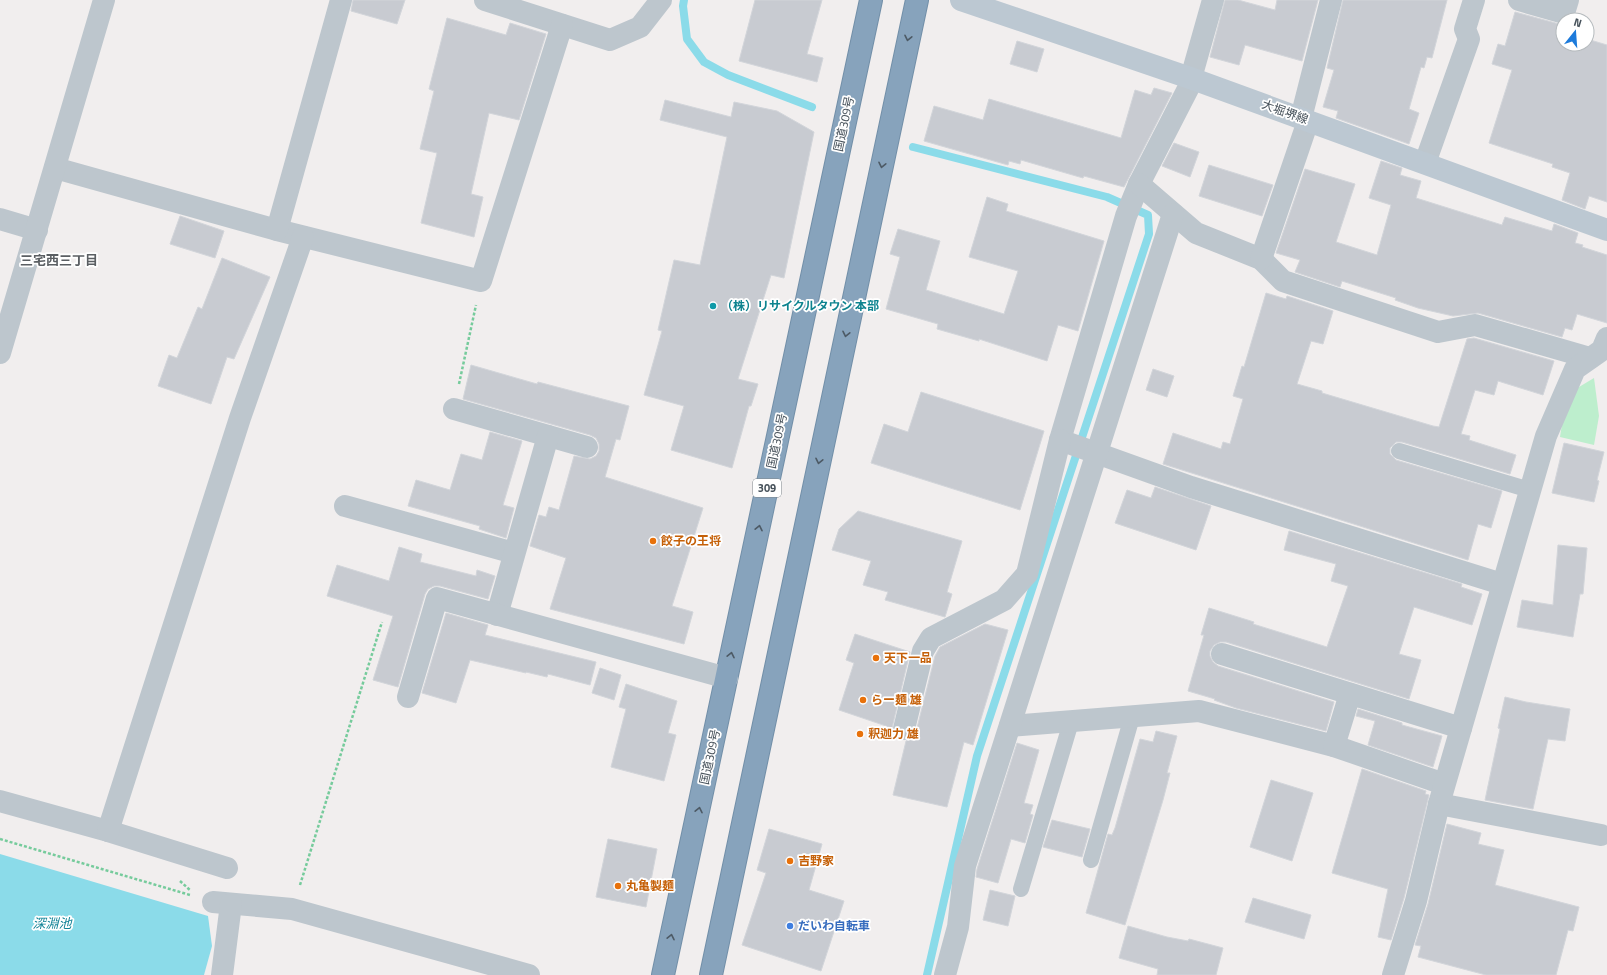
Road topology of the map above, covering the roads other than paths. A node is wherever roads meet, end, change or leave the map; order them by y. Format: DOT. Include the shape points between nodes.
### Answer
graph roads {
  1 [pos="104,0"];
  2 [pos="342,0"];
  3 [pos="485,0"];
  4 [pos="661,0"];
  5 [pos="871,0"];
  6 [pos="916,0"];
  7 [pos="961,0"];
  8 [pos="1213,0"];
  9 [pos="1331,0"];
  10 [pos="1474,0"];
  11 [pos="1519,0"];
  12 [pos="1568,0"];
  13 [pos="562,25"];
  14 [pos="1192,78"];
  15 [pos="1305,119"];
  16 [pos="1425,163"];
  17 [pos="55,168"];
  18 [pos="1137,187"];
  19 [pos="1173,214"];
  20 [pos="0,219"];
  21 [pos="37,230"];
  22 [pos="277,230"];
  23 [pos="1607,230"];
  24 [pos="303,237"];
  25 [pos="1262,259"];
  26 [pos="1601,349"];
  27 [pos="0,353"];
  28 [pos="454,409"];
  29 [pos="548,436"];
  30 [pos="1061,441"];
  31 [pos="587,447"];
  32 [pos="1399,451"];
  33 [pos="1096,453"];
  34 [pos="1530,490"];
  35 [pos="345,506"];
  36 [pos="514,553"];
  37 [pos="1502,584"];
  38 [pos="496,615"];
  39 [pos="1222,654"];
  40 [pos="726,678"];
  41 [pos="1350,694"];
  42 [pos="408,697"];
  43 [pos="1132,717"];
  44 [pos="1071,722"];
  45 [pos="1010,726"];
  46 [pos="1461,728"];
  47 [pos="904,729"];
  48 [pos="1334,746"];
  49 [pos="1442,794"];
  50 [pos="0,801"];
  51 [pos="108,831"];
  52 [pos="1601,835"];
  53 [pos="1091,860"];
  54 [pos="227,868"];
  55 [pos="1021,889"];
  56 [pos="222,975"];
  57 [pos="529,975"];
  58 [pos="663,975"];
  59 [pos="711,975"];
  60 [pos="945,975"];
  61 [pos="1393,975"];
  1 -- 17 [label="street"];
  2 -- 22 [label="street"];
  3 -- 13 [label="street"];
  4 -- 13 [label="street" via="640,26 610,40"];
  40 -- 5 [label="highway, 国道309号 / 309, one-way"];
  6 -- 59 [label="highway, one-way"];
  7 -- 14 [label="main road, 大堀堺線"];
  8 -- 14 [label="street"];
  9 -- 15 [label="street"];
  10 -- 16 [label="street" via="1465,29 1468,39"];
  11 -- 12 [label="street" via="1564,13"];
  13 -- 24 [label="street" via="481,281"];
  14 -- 15 [label="main road, 大堀堺線"];
  14 -- 18 [label="street"];
  15 -- 16 [label="main road, 大堀堺線"];
  15 -- 25 [label="street"];
  16 -- 23 [label="main road, 大堀堺線"];
  17 -- 21 [label="street"];
  17 -- 22 [label="street"];
  18 -- 19 [label="street"];
  18 -- 30 [label="street" via="1126,216"];
  19 -- 25 [label="street" via="1196,233"];
  19 -- 33 [label="street"];
  20 -- 21 [label="street"];
  21 -- 27 [label="street"];
  22 -- 24 [label="street"];
  24 -- 51 [label="street" via="240,418"];
  25 -- 26 [label="street" via="1283,282 1438,332 1475,325"];
  26 -- 34 [label="street" via="1575,369 1546,436"];
  28 -- 29 [label="street"];
  29 -- 31 [label="street"];
  29 -- 36 [label="street"];
  30 -- 33 [label="street"];
  30 -- 47 [label="street" via="1027,574 1004,600 931,638 923,651"];
  32 -- 34 [label="lane"];
  33 -- 37 [label="street" via="1191,487"];
  33 -- 45 [label="street"];
  34 -- 37 [label="street"];
  35 -- 36 [label="street"];
  36 -- 38 [label="street"];
  37 -- 46 [label="street"];
  38 -- 40 [label="street"];
  38 -- 42 [label="street" via="437,598"];
  39 -- 41 [label="street"];
  58 -- 40 [label="highway, 国道309号 / 309, one-way"];
  41 -- 46 [label="street"];
  41 -- 48 [label="street"];
  43 -- 44 [label="street"];
  43 -- 48 [label="street" via="1199,711"];
  43 -- 53 [label="lane"];
  44 -- 45 [label="street"];
  44 -- 55 [label="lane"];
  45 -- 60 [label="street" via="965,866 958,927"];
  46 -- 49 [label="street"];
  48 -- 49 [label="street"];
  49 -- 52 [label="street"];
  49 -- 61 [label="street" via="1416,901"];
  50 -- 51 [label="street"];
  51 -- 54 [label="street"];
  56 -- 57 [label="street" via="222,903 292,909"];
}
